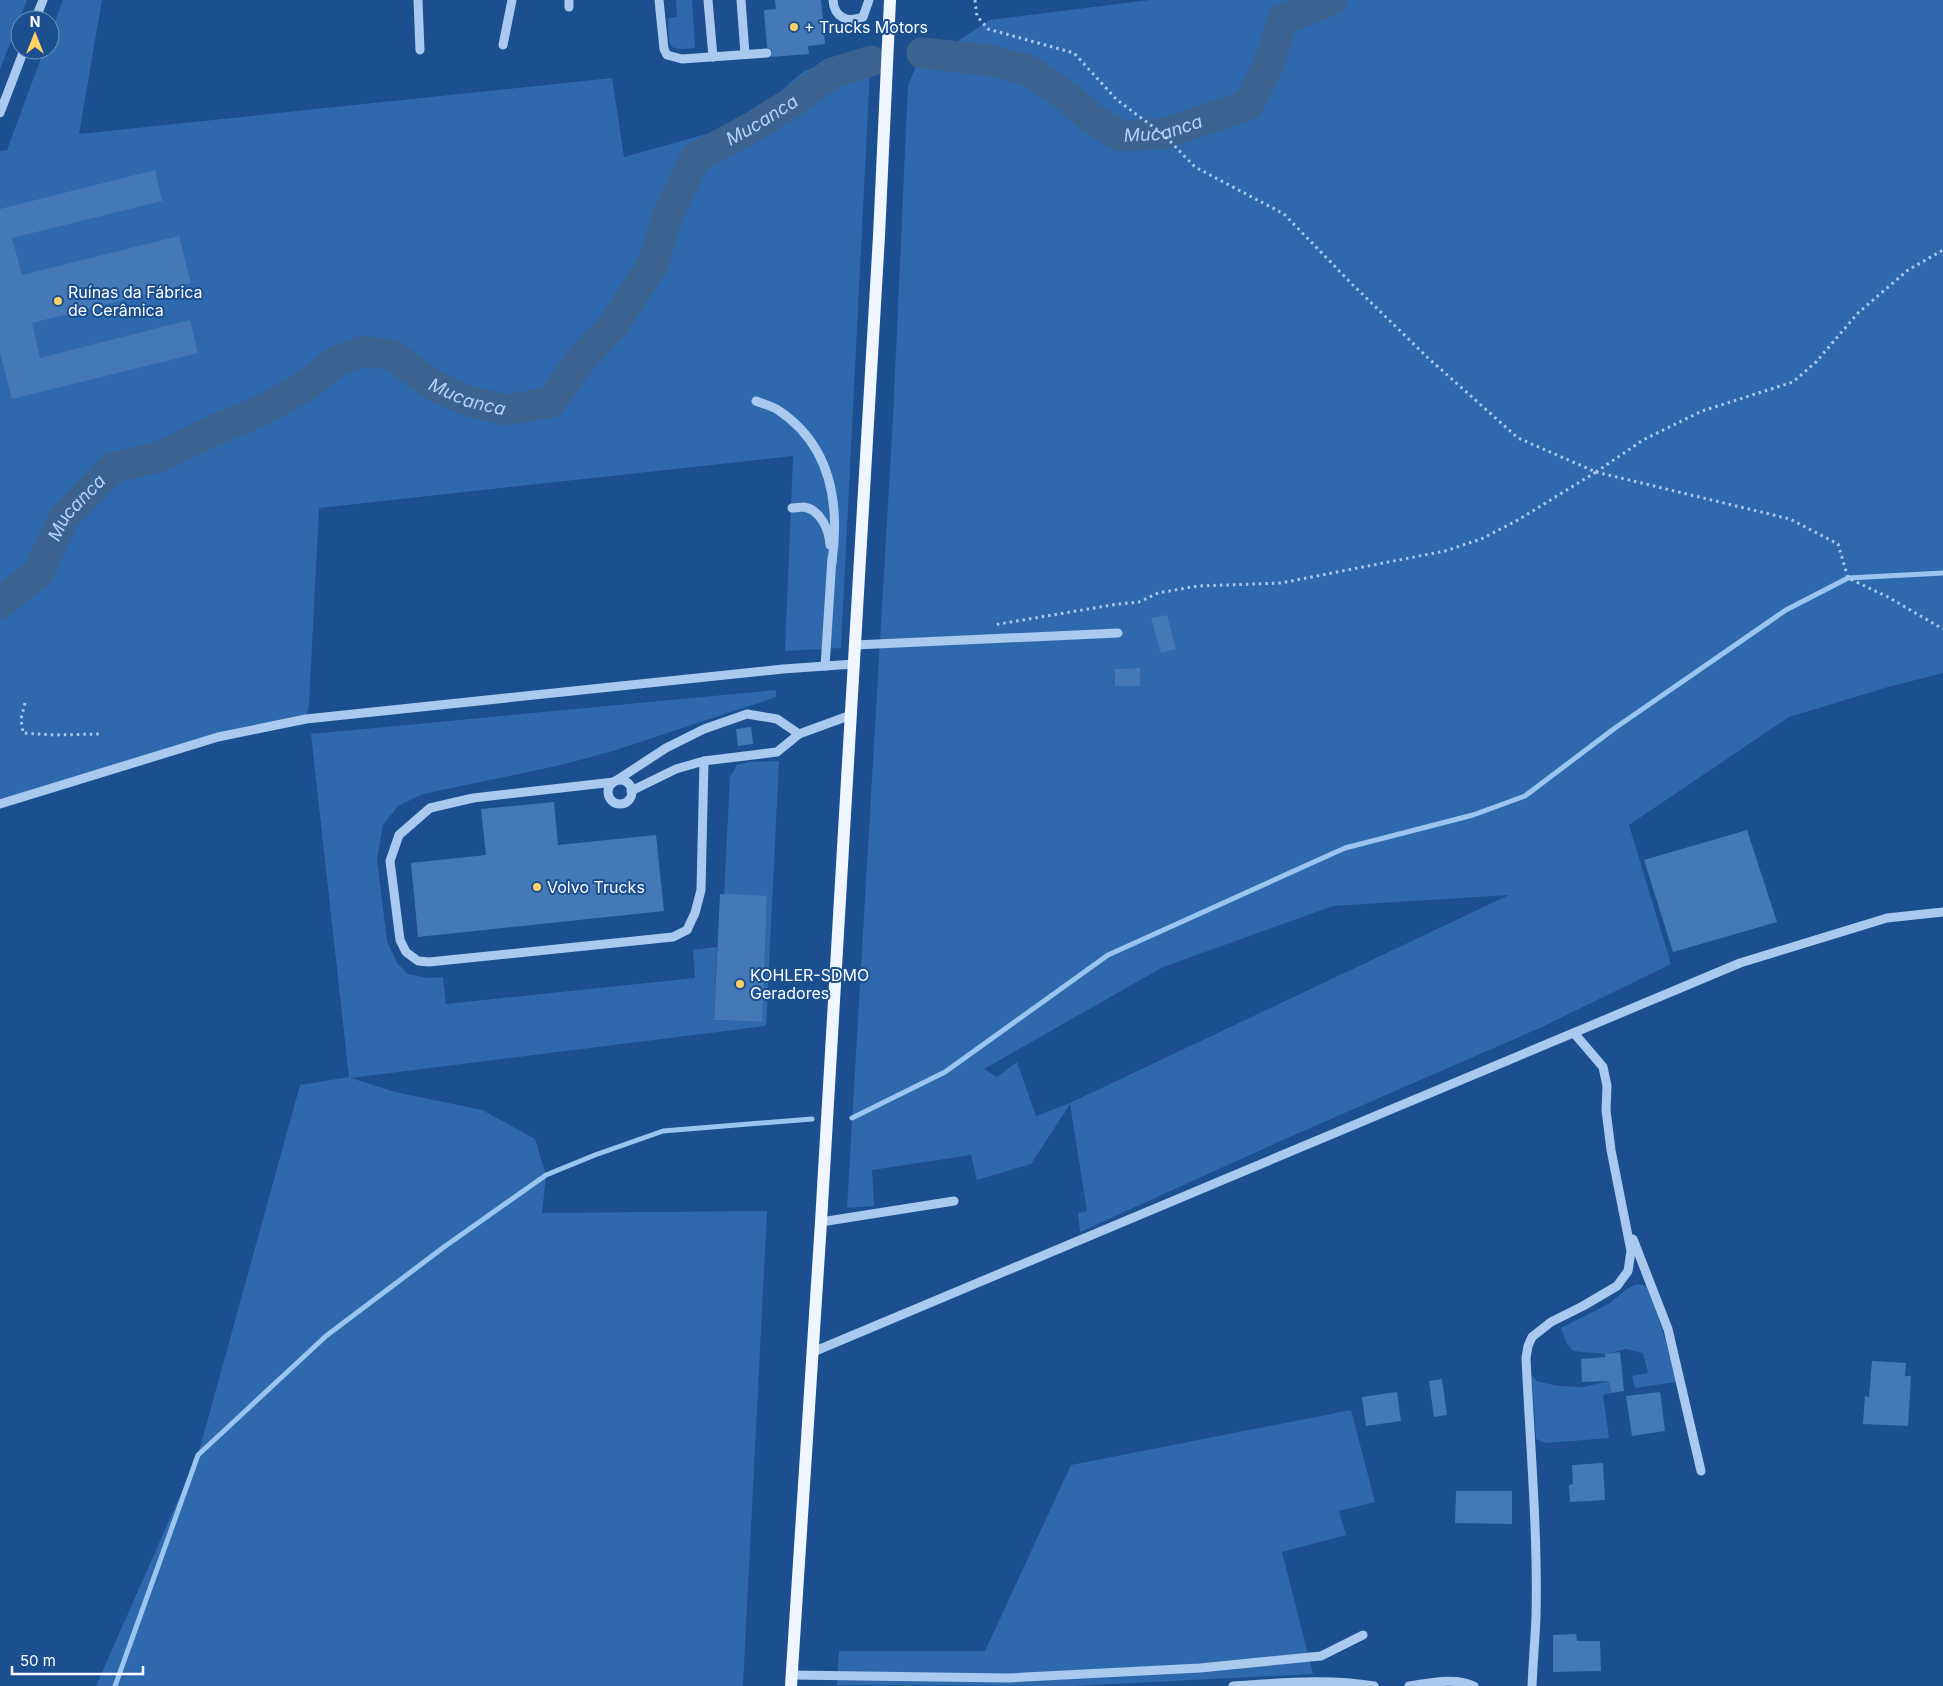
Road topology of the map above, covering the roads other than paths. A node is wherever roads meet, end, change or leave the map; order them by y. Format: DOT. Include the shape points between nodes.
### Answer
graph roads {
  1 [pos="418,0"];
  2 [pos="512,0"];
  3 [pos="659,0"];
  4 [pos="708,0"];
  5 [pos="741,0"];
  6 [pos="833,0"];
  7 [pos="868,0"];
  8 [pos="890,0"];
  9 [pos="503,45"];
  10 [pos="420,50"];
  11 [pos="768,52"];
  12 [pos="745,54"];
  13 [pos="713,57"];
  14 [pos="20,60"];
  15 [pos="0,113"];
  16 [pos="756,401"];
  17 [pos="792,508"];
  18 [pos="832,562"];
  19 [pos="1118,633"];
  20 [pos="855,644"];
  21 [pos="854,664"];
  22 [pos="825,666"];
  23 [pos="851,715"];
  24 [pos="799,734"];
  25 [pos="704,761"];
  26 [pos="614,782"];
  27 [pos="631,791"];
  28 [pos="0,804"];
  29 [pos="1943,912"];
  30 [pos="1574,1033"];
  31 [pos="954,1201"];
  32 [pos="821,1222"];
  33 [pos="1627,1224"];
  34 [pos="814,1352"];
  35 [pos="1700,1471"];
  36 [pos="1363,1635"];
  37 [pos="791,1680"];
  38 [pos="1233,1686"];
  39 [pos="1374,1686"];
  40 [pos="1410,1686"];
  41 [pos="1474,1686"];
  42 [pos="1532,1686"];
  1 -- 10 [label="street"];
  2 -- 9 [label="street"];
  3 -- 13 [label="street" via="664,49 668,55 682,59"];
  4 -- 13 [label="street"];
  5 -- 12 [label="street"];
  6 -- 7 [label="street" via="838,14 845,20 863,17"];
  8 -- 20 [label="main road"];
  11 -- 12 [label="street"];
  12 -- 13 [label="street"];
  14 -- 15 [label="street"];
  16 -- 18 [label="street" via="777,410 796,426 812,442 824,464 835,513"];
  17 -- 18 [label="street" via="805,507 820,516 830,536"];
  18 -- 22 [label="street"];
  19 -- 20 [label="street"];
  20 -- 21 [label="main road"];
  21 -- 22 [label="street"];
  21 -- 23 [label="main road"];
  22 -- 28 [label="street" via="306,719 218,737"];
  23 -- 24 [label="street"];
  23 -- 32 [label="main road"];
  24 -- 25 [label="street" via="777,752"];
  24 -- 26 [label="street" via="777,719 747,714 704,729 666,748"];
  25 -- 26 [label="street" via="701,890 687,930 673,937 430,962 418,961 406,952 400,940 390,861 399,835 430,808 473,798"];
  25 -- 27 [label="street" via="676,769"];
  26 -- 27 [label="street" via="622,780"];
  26 -- 27 [label="street" via="608,787 613,802 624,803 630,798"];
  29 -- 30 [label="street" via="1887,918 1740,963"];
  30 -- 33 [label="street" via="1603,1067 1611,1150"];
  30 -- 34 [label="street"];
  31 -- 32 [label="street"];
  32 -- 34 [label="main road"];
  33 -- 35 [label="street" via="1668,1329"];
  33 -- 42 [label="street" via="1631,1251 1628,1271 1618,1286 1551,1322 1532,1337 1528,1346 1536,1586"];
  34 -- 37 [label="main road"];
  36 -- 37 [label="street" via="1321,1656 1200,1668 1008,1678"];
  38 -- 39 [label="street" via="1304,1681"];
  40 -- 41 [label="street" via="1448,1680"];
}
